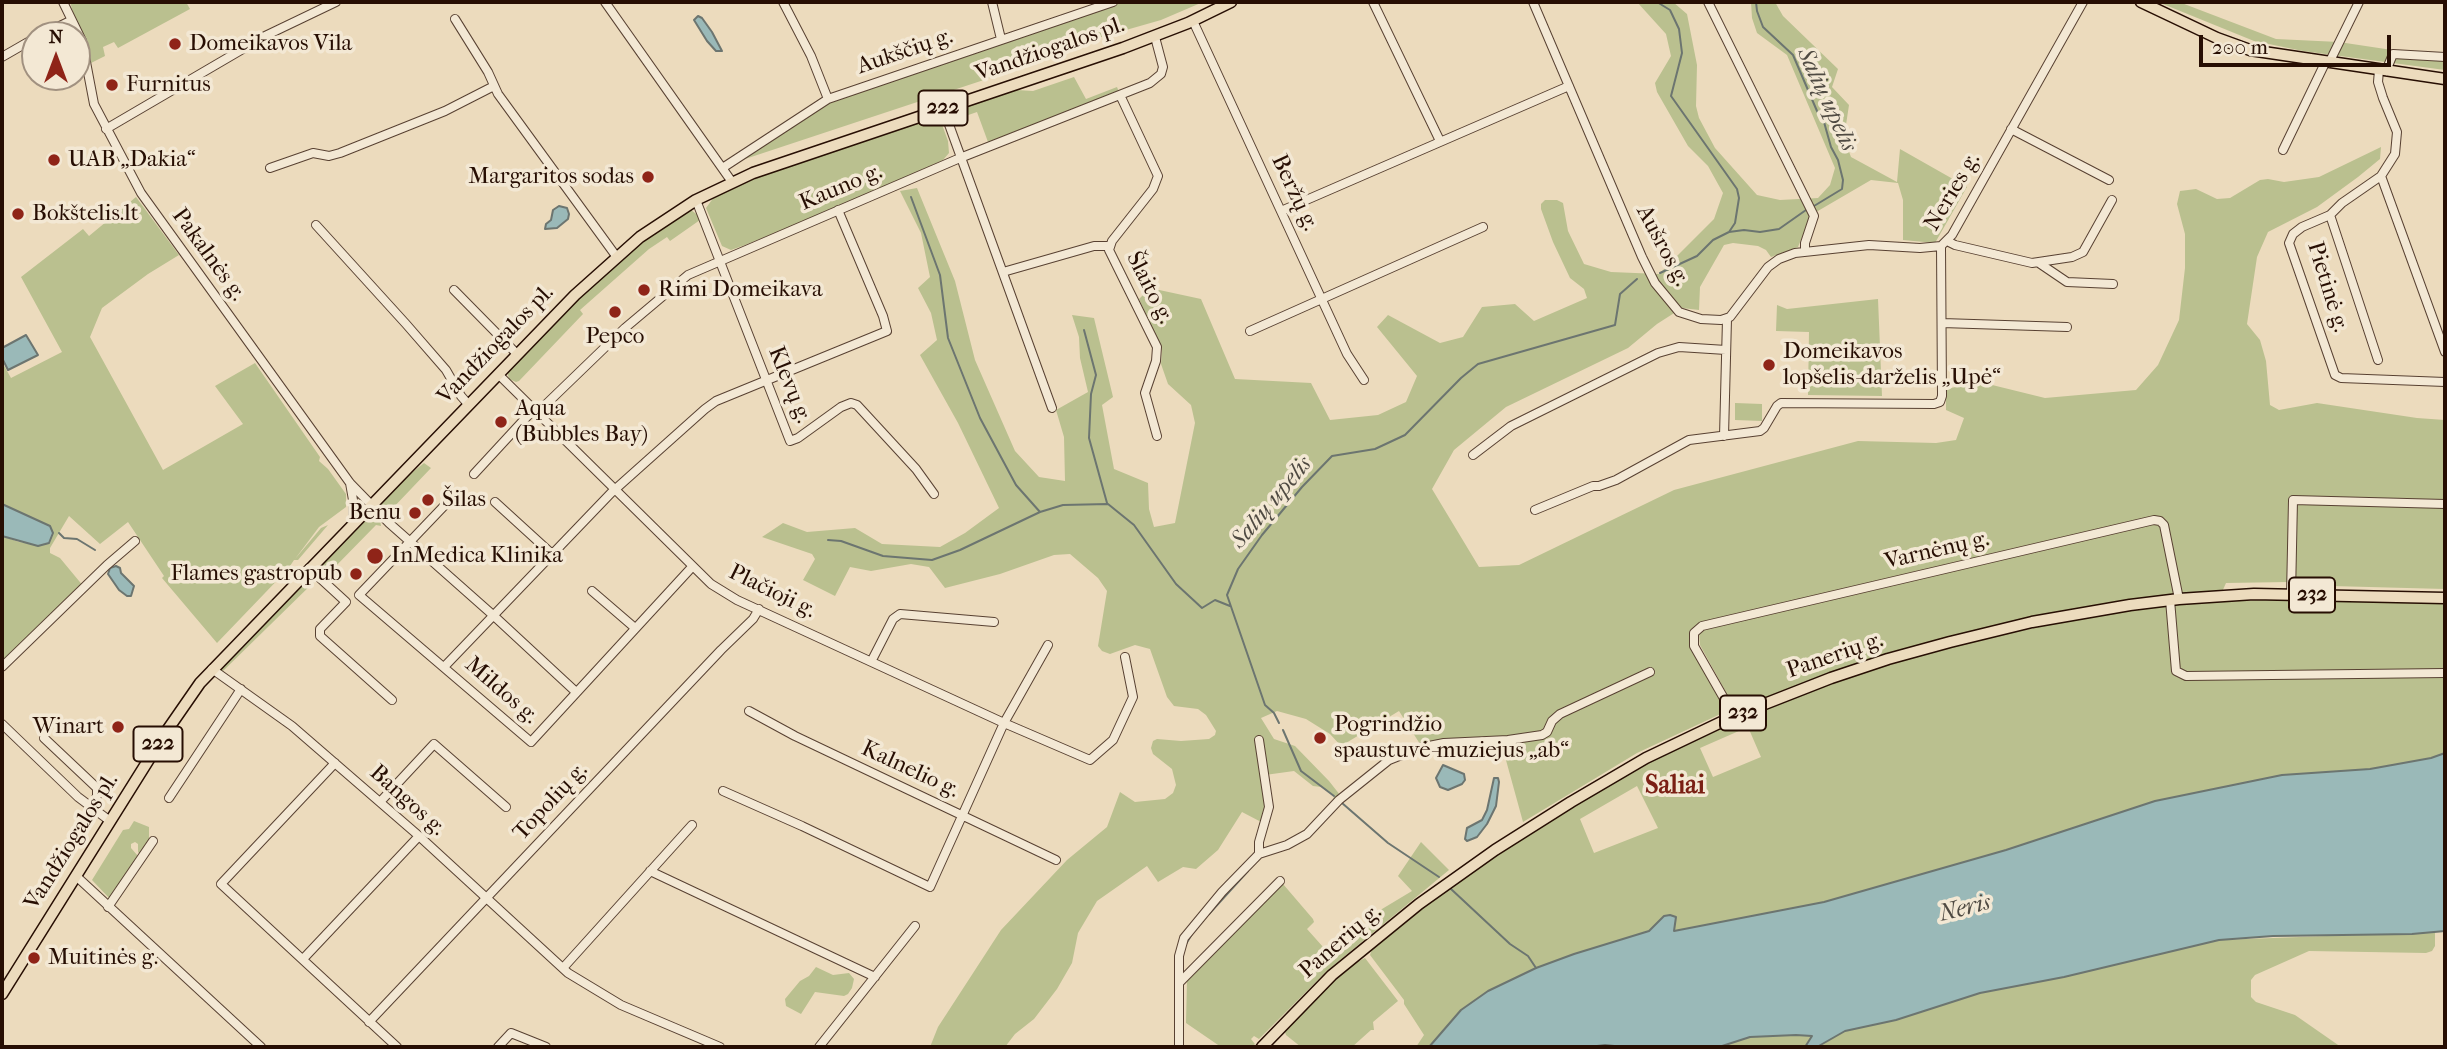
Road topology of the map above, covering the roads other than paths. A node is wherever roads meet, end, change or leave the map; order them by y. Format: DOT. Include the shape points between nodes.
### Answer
graph roads {
  1 [pos="63,2"];
  2 [pos="336,2"];
  3 [pos="605,2"];
  4 [pos="783,2"];
  5 [pos="992,2"];
  6 [pos="1113,2"];
  7 [pos="1373,2"];
  8 [pos="1534,2"];
  9 [pos="1708,2"];
  10 [pos="2083,2"];
  11 [pos="2141,2"];
  12 [pos="2359,2"];
  13 [pos="1225,3"];
  14 [pos="455,19"];
  15 [pos="70,21"];
  16 [pos="1193,21"];
  17 [pos="1155,37"];
  18 [pos="1001,39"];
  19 [pos="21,46"];
  20 [pos="2,57"];
  21 [pos="2445,57"];
  22 [pos="2327,63"];
  23 [pos="2382,71"];
  24 [pos="2445,79"];
  25 [pos="494,86"];
  26 [pos="1569,86"];
  27 [pos="90,91"];
  28 [pos="1120,95"];
  29 [pos="828,99"];
  30 [pos="943,108"];
  31 [pos="106,129"];
  32 [pos="2011,129"];
  33 [pos="1440,141"];
  34 [pos="2283,150"];
  35 [pos="960,158"];
  36 [pos="724,167"];
  37 [pos="270,168"];
  38 [pos="2381,176"];
  39 [pos="2109,180"];
  40 [pos="732,182"];
  41 [pos="696,200"];
  42 [pos="2112,200"];
  43 [pos="838,210"];
  44 [pos="1281,211"];
  45 [pos="2330,215"];
  46 [pos="316,225"];
  47 [pos="1483,227"];
  48 [pos="1944,244"];
  49 [pos="1110,246"];
  50 [pos="1805,251"];
  51 [pos="616,256"];
  52 [pos="720,260"];
  53 [pos="2039,263"];
  54 [pos="1003,272"];
  55 [pos="2113,284"];
  56 [pos="454,290"];
  57 [pos="1321,298"];
  58 [pos="1727,319"];
  59 [pos="1942,323"];
  60 [pos="2067,327"];
  61 [pos="1250,331"];
  62 [pos="1726,350"];
  63 [pos="2445,352"];
  64 [pos="517,354"];
  65 [pos="2378,360"];
  66 [pos="498,373"];
  67 [pos="766,380"];
  68 [pos="1364,380"];
  69 [pos="2445,382"];
  70 [pos="468,404"];
  71 [pos="1052,408"];
  72 [pos="536,410"];
  73 [pos="1157,436"];
  74 [pos="1724,436"];
  75 [pos="1473,455"];
  76 [pos="474,474"];
  77 [pos="350,484"];
  78 [pos="616,489"];
  79 [pos="934,494"];
  80 [pos="495,502"];
  81 [pos="2445,503"];
  82 [pos="371,504"];
  83 [pos="444,506"];
  84 [pos="1535,510"];
  85 [pos="352,523"];
  86 [pos="135,541"];
  87 [pos="410,541"];
  88 [pos="552,555"];
  89 [pos="692,567"];
  90 [pos="309,568"];
  91 [pos="592,591"];
  92 [pos="2291,594"];
  93 [pos="2445,598"];
  94 [pos="2174,600"];
  95 [pos="759,609"];
  96 [pos="494,616"];
  97 [pos="994,622"];
  98 [pos="635,628"];
  99 [pos="1048,645"];
  100 [pos="1125,657"];
  101 [pos="872,660"];
  102 [pos="2,667"];
  103 [pos="444,667"];
  104 [pos="212,669"];
  105 [pos="1650,672"];
  106 [pos="2445,673"];
  107 [pos="241,689"];
  108 [pos="576,692"];
  109 [pos="392,700"];
  110 [pos="749,711"];
  111 [pos="1734,716"];
  112 [pos="1004,723"];
  113 [pos="2,724"];
  114 [pos="44,738"];
  115 [pos="1259,740"];
  116 [pos="335,763"];
  117 [pos="723,792"];
  118 [pos="169,798"];
  119 [pos="380,802"];
  120 [pos="506,807"];
  121 [pos="91,808"];
  122 [pos="962,815"];
  123 [pos="110,821"];
  124 [pos="692,825"];
  125 [pos="419,836"];
  126 [pos="153,841"];
  127 [pos="1259,854"];
  128 [pos="1056,860"];
  129 [pos="650,871"];
  130 [pos="76,876"];
  131 [pos="1280,881"];
  132 [pos="486,899"];
  133 [pos="108,907"];
  134 [pos="915,926"];
  135 [pos="303,959"];
  136 [pos="566,971"];
  137 [pos="875,977"];
  138 [pos="1180,982"];
  139 [pos="2,994"];
  140 [pos="369,1022"];
  141 [pos="261,1047"];
  142 [pos="397,1047"];
  143 [pos="498,1047"];
  144 [pos="546,1047"];
  145 [pos="720,1047"];
  146 [pos="819,1047"];
  147 [pos="1179,1047"];
  148 [pos="1262,1047"];
  1 -- 15 [label="street, Pakalnės g."];
  2 -- 31 [label="street" via="265,36"];
  3 -- 36 [label="street"];
  4 -- 29 [label="street"];
  5 -- 18 [label="street"];
  6 -- 18 [label="street, Aukščių g."];
  7 -- 33 [label="street"];
  8 -- 26 [label="street, Aušros g."];
  9 -- 50 [label="street" via="1809,204 1814,220"];
  10 -- 32 [label="street, Neries g."];
  11 -- 22 [label="main road" via="2234,45"];
  12 -- 22 [label="street"];
  13 -- 16 [label="main road, Vandžiogalos pl. / 222"];
  14 -- 25 [label="street"];
  16 -- 17 [label="main road, Vandžiogalos pl. / 222"];
  16 -- 44 [label="street, Beržų g."];
  17 -- 28 [label="street, Kauno g." via="1163,62 1161,74"];
  17 -- 30 [label="main road, Vandžiogalos pl. / 222"];
  18 -- 29 [label="street, Aukščių g."];
  19 -- 20 [label="street"];
  21 -- 23 [label="street" via="2393,54"];
  22 -- 23 [label="main road"];
  22 -- 34 [label="street"];
  23 -- 24 [label="main road"];
  23 -- 38 [label="street, Pietinė g." via="2381,90 2397,132 2395,154"];
  25 -- 37 [label="street" via="340,153 315,152"];
  25 -- 51 [label="street"];
  26 -- 33 [label="street"];
  26 -- 58 [label="street, Aušros g." via="1660,290 1685,315"];
  27 -- 31 [label="street, Pakalnės g."];
  28 -- 35 [label="street, Kauno g."];
  28 -- 49 [label="street, Šlaito g." via="1158,179"];
  29 -- 36 [label="street, Aukščių g."];
  30 -- 35 [label="street"];
  30 -- 40 [label="main road, Vandžiogalos pl. / 222"];
  31 -- 77 [label="street, Pakalnės g." via="150,206"];
  32 -- 39 [label="street"];
  32 -- 48 [label="street, Neries g."];
  33 -- 44 [label="street"];
  35 -- 43 [label="street, Kauno g."];
  35 -- 54 [label="street"];
  36 -- 40 [label="street"];
  38 -- 45 [label="street, Pietinė g."];
  38 -- 63 [label="street"];
  40 -- 41 [label="main road, Vandžiogalos pl. / 222"];
  41 -- 51 [label="main road, Vandžiogalos pl. / 222"];
  41 -- 52 [label="street, Klevų g."];
  42 -- 53 [label="street" via="2083,251"];
  43 -- 52 [label="street, Kauno g."];
  43 -- 67 [label="street" via="887,331"];
  44 -- 57 [label="street, Beržų g."];
  45 -- 65 [label="street"];
  45 -- 69 [label="street, Pietinė g." via="2302,227 2289,243 2335,375"];
  46 -- 70 [label="street" via="407,324"];
  47 -- 57 [label="street"];
  48 -- 50 [label="street"];
  48 -- 53 [label="street"];
  48 -- 59 [label="street, Neries g."];
  49 -- 54 [label="street" via="1094,246"];
  49 -- 73 [label="street, Šlaito g." via="1112,260 1157,347 1145,393"];
  50 -- 58 [label="street" via="1774,261"];
  51 -- 64 [label="main road, Vandžiogalos pl. / 222"];
  52 -- 67 [label="street, Klevų g."];
  52 -- 72 [label="street, Kauno g." via="673,287"];
  53 -- 55 [label="street" via="2067,282"];
  54 -- 71 [label="street"];
  56 -- 64 [label="street"];
  57 -- 61 [label="street"];
  57 -- 68 [label="street, Beržų g."];
  58 -- 62 [label="street"];
  59 -- 60 [label="street"];
  59 -- 74 [label="street, Neries g." via="1942,396 1937,404 1783,402 1762,429"];
  62 -- 74 [label="street"];
  62 -- 75 [label="street" via="1679,347 1658,353 1510,426"];
  64 -- 66 [label="main road, Vandžiogalos pl. / 222"];
  66 -- 70 [label="main road, Vandžiogalos pl. / 222"];
  66 -- 72 [label="street, Plačioji g."];
  67 -- 78 [label="street" via="716,401"];
  67 -- 79 [label="street, Klevų g." via="790,441 846,404 857,405"];
  70 -- 82 [label="main road, Vandžiogalos pl. / 222"];
  72 -- 76 [label="street"];
  72 -- 78 [label="street, Plačioji g."];
  74 -- 84 [label="street, Neries g." via="1689,440 1616,480"];
  77 -- 82 [label="street, Pakalnės g."];
  77 -- 85 [label="street"];
  78 -- 88 [label="street"];
  78 -- 89 [label="street, Plačioji g."];
  80 -- 88 [label="street"];
  81 -- 92 [label="street" via="2293,500"];
  82 -- 85 [label="main road, Vandžiogalos pl. / 222"];
  82 -- 87 [label="street, Pakalnės g."];
  83 -- 87 [label="street, Mildos g."];
  85 -- 90 [label="main road, Vandžiogalos pl. / 222"];
  86 -- 102 [label="street"];
  87 -- 96 [label="street, Pakalnės g."];
  87 -- 103 [label="street, Mildos g." via="359,595"];
  88 -- 96 [label="street"];
  89 -- 95 [label="street, Plačioji g." via="718,589"];
  89 -- 98 [label="street, Mildos g."];
  90 -- 104 [label="main road, Vandžiogalos pl. / 222"];
  90 -- 109 [label="street" via="346,602 319,633"];
  91 -- 98 [label="street"];
  92 -- 93 [label="main road, Panerių g. / 232"];
  92 -- 94 [label="main road, Panerių g. / 232"];
  94 -- 106 [label="street" via="2176,671 2186,676"];
  94 -- 111 [label="main road, Panerių g. / 232" via="2032,622 1938,645 1831,678"];
  94 -- 111 [label="street, Varnėnų g." via="2164,525 2154,520 1702,626 1694,633 1694,646"];
  95 -- 101 [label="street, Plačioji g."];
  95 -- 132 [label="street, Topolių g."];
  96 -- 103 [label="street"];
  96 -- 108 [label="street, Pakalnės g."];
  97 -- 101 [label="street" via="900,614 890,623"];
  98 -- 108 [label="street, Mildos g."];
  99 -- 112 [label="street"];
  100 -- 112 [label="street, Plačioji g." via="1133,697 1113,740 1090,760"];
  101 -- 112 [label="street, Plačioji g."];
  103 -- 108 [label="street, Mildos g." via="531,742"];
  104 -- 107 [label="street, Bangos g."];
  104 -- 123 [label="main road, Vandžiogalos pl. / 222"];
  105 -- 127 [label="street" via="1560,714 1542,735 1444,743 1389,760 1339,800 1307,834"];
  107 -- 116 [label="street, Bangos g."];
  107 -- 118 [label="street"];
  110 -- 122 [label="street, Kalnelio g."];
  111 -- 148 [label="main road, Panerių g. / 232" via="1603,783 1446,883 1332,975"];
  112 -- 122 [label="street"];
  113 -- 121 [label="street"];
  114 -- 121 [label="street" via="97,788"];
  115 -- 127 [label="street" via="1269,807"];
  116 -- 119 [label="street, Bangos g."];
  116 -- 135 [label="street" via="221,884"];
  117 -- 122 [label="street" via="930,887"];
  119 -- 120 [label="street" via="434,744"];
  119 -- 125 [label="street, Bangos g."];
  121 -- 123 [label="street"];
  122 -- 128 [label="street, Kalnelio g."];
  123 -- 130 [label="main road, Vandžiogalos pl. / 222"];
  124 -- 129 [label="street"];
  125 -- 132 [label="street, Bangos g."];
  125 -- 135 [label="street"];
  126 -- 133 [label="street"];
  127 -- 138 [label="street" via="1184,939"];
  129 -- 136 [label="street"];
  129 -- 137 [label="street"];
  130 -- 133 [label="street"];
  130 -- 139 [label="main road, Vandžiogalos pl. / 222"];
  131 -- 138 [label="street"];
  132 -- 136 [label="street, Bangos g."];
  132 -- 140 [label="street, Topolių g."];
  133 -- 141 [label="street"];
  134 -- 137 [label="street"];
  135 -- 140 [label="street"];
  136 -- 145 [label="street, Bangos g." via="621,1005"];
  137 -- 146 [label="street"];
  138 -- 147 [label="street"];
  140 -- 142 [label="street"];
  143 -- 144 [label="street" via="511,1033"];
}
